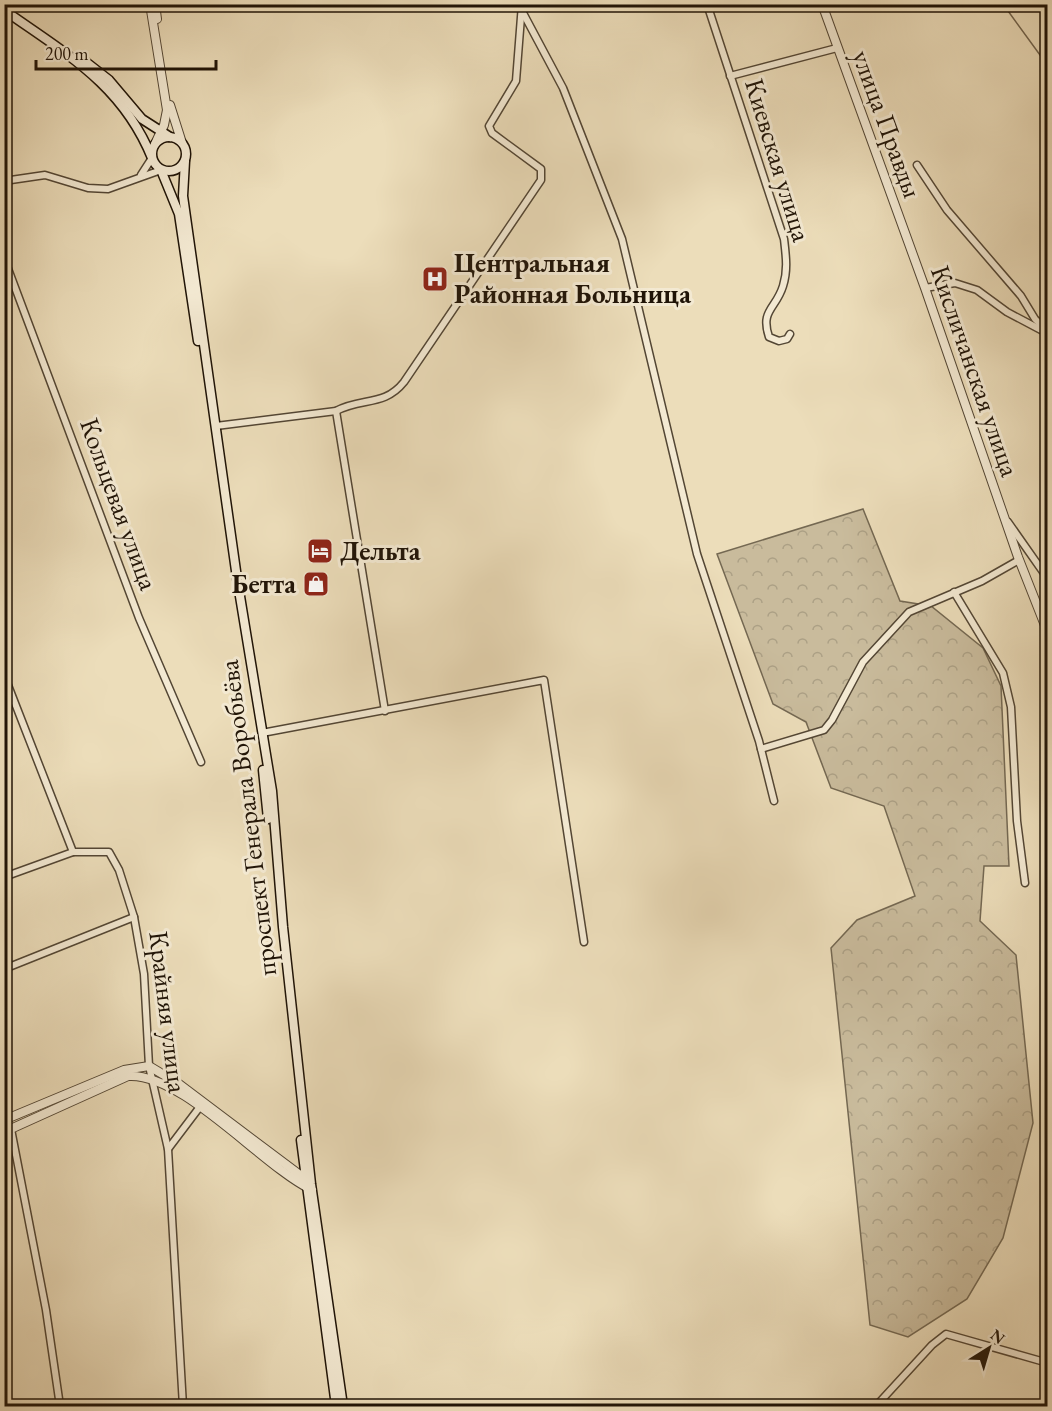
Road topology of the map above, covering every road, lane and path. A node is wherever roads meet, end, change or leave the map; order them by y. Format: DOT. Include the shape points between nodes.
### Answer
graph roads {
  1 [pos="6,4"];
  2 [pos="150,4"];
  3 [pos="156,4"];
  4 [pos="706,4"];
  5 [pos="822,4"];
  6 [pos="522,8"];
  7 [pos="4,10"];
  8 [pos="837,48"];
  9 [pos="730,75"];
  10 [pos="169,114"];
  11 [pos="149,125"];
  12 [pos="161,133"];
  13 [pos="170,137"];
  14 [pos="182,143"];
  15 [pos="155,144"];
  16 [pos="152,158"];
  17 [pos="185,161"];
  18 [pos="917,165"];
  19 [pos="161,170"];
  20 [pos="140,176"];
  21 [pos="4,181"];
  22 [pos="900,223"];
  23 [pos="185,225"];
  24 [pos="4,258"];
  25 [pos="925,288"];
  26 [pos="1047,333"];
  27 [pos="790,334"];
  28 [pos="336,411"];
  29 [pos="216,426"];
  30 [pos="1004,516"];
  31 [pos="1019,560"];
  32 [pos="1047,579"];
  33 [pos="954,592"];
  34 [pos="1047,633"];
  35 [pos="4,675"];
  36 [pos="385,711"];
  37 [pos="262,733"];
  38 [pos="761,749"];
  39 [pos="201,762"];
  40 [pos="774,801"];
  41 [pos="73,852"];
  42 [pos="4,877"];
  43 [pos="1025,883"];
  44 [pos="134,917"];
  45 [pos="584,942"];
  46 [pos="4,969"];
  47 [pos="149,1066"];
  48 [pos="152,1079"];
  49 [pos="199,1108"];
  50 [pos="4,1120"];
  51 [pos="8,1130"];
  52 [pos="168,1149"];
  53 [pos="309,1185"];
  54 [pos="1047,1363"];
  55 [pos="60,1407"];
  56 [pos="183,1407"];
  57 [pos="336,1407"];
  58 [pos="343,1407"];
  59 [pos="876,1407"];
  1 -- 11 [label="main road" via="103,75"];
  2 -- 10 [label="street"];
  3 -- 10 [label="street"];
  4 -- 9 [label="street, Киевская улица"];
  5 -- 8 [label="street, улица Правды"];
  6 -- 28 [label="street" via="516,81 489,126 492,133 542,169 538,184 395,394 349,404"];
  6 -- 38 [label="street" via="563,88 622,239 697,554"];
  7 -- 16 [label="main road" via="110,89 130,113"];
  8 -- 9 [label="street"];
  8 -- 22 [label="street, улица Правды"];
  9 -- 27 [label="street, Киевская улица" via="784,239 787,268 765,326 769,337 779,341"];
  10 -- 11 [label="street" via="160,125"];
  10 -- 12 [label="street"];
  10 -- 14 [label="street"];
  11 -- 12 [label="main road"];
  12 -- 13 [label="main road"];
  12 -- 15 [label="street"];
  13 -- 14 [label="main road"];
  13 -- 15 [label="main road"];
  14 -- 17 [label="main road"];
  15 -- 16 [label="main road"];
  16 -- 19 [label="main road"];
  16 -- 20 [label="street"];
  17 -- 19 [label="main road" via="176,170"];
  17 -- 23 [label="main road"];
  18 -- 26 [label="street, улица Правды" via="947,210 1022,296"];
  19 -- 20 [label="street"];
  19 -- 23 [label="main road"];
  20 -- 21 [label="street" via="108,189 88,188 45,175"];
  22 -- 25 [label="street, Кисличанская улица"];
  23 -- 29 [label="main road, проспект Генерала Воробьёва"];
  23 -- 53 [label="main road, проспект Генерала Воробьёва" via="265,789"];
  24 -- 39 [label="street, Кольцевая улица" via="139,618"];
  25 -- 26 [label="street, улица Правды" via="955,283 977,290 1007,312"];
  25 -- 30 [label="street, Кисличанская улица"];
  28 -- 29 [label="street"];
  28 -- 36 [label="street"];
  29 -- 37 [label="main road, проспект Генерала Воробьёва"];
  30 -- 31 [label="street, Кисличанская улица"];
  30 -- 32 [label="street"];
  31 -- 33 [label="street"];
  31 -- 34 [label="street, Кисличанская улица"];
  33 -- 38 [label="street" via="909,612 863,662 824,730"];
  33 -- 43 [label="street" via="1003,673 1011,707 1017,821"];
  35 -- 41 [label="street"];
  36 -- 37 [label="street"];
  36 -- 45 [label="street" via="544,680"];
  37 -- 53 [label="main road, проспект Генерала Воробьёва" via="272,791"];
  38 -- 40 [label="street"];
  41 -- 42 [label="street"];
  41 -- 44 [label="street, Крайняя улица" via="109,852 120,870"];
  44 -- 46 [label="street"];
  44 -- 47 [label="street, Крайняя улица" via="144,974"];
  47 -- 48 [label="street, Крайняя улица"];
  47 -- 50 [label="street" via="124,1070"];
  47 -- 53 [label="street" via="179,1084"];
  48 -- 49 [label="street"];
  48 -- 51 [label="street" via="128,1076"];
  48 -- 52 [label="street, Крайняя улица"];
  49 -- 52 [label="street"];
  49 -- 53 [label="street"];
  51 -- 55 [label="street" via="46,1310"];
  52 -- 56 [label="street, Крайняя улица"];
  53 -- 57 [label="main road, проспект Генерала Воробьёва"];
  53 -- 58 [label="main road, проспект Генерала Воробьёва"];
  54 -- 59 [label="street" via="946,1334"];
}
